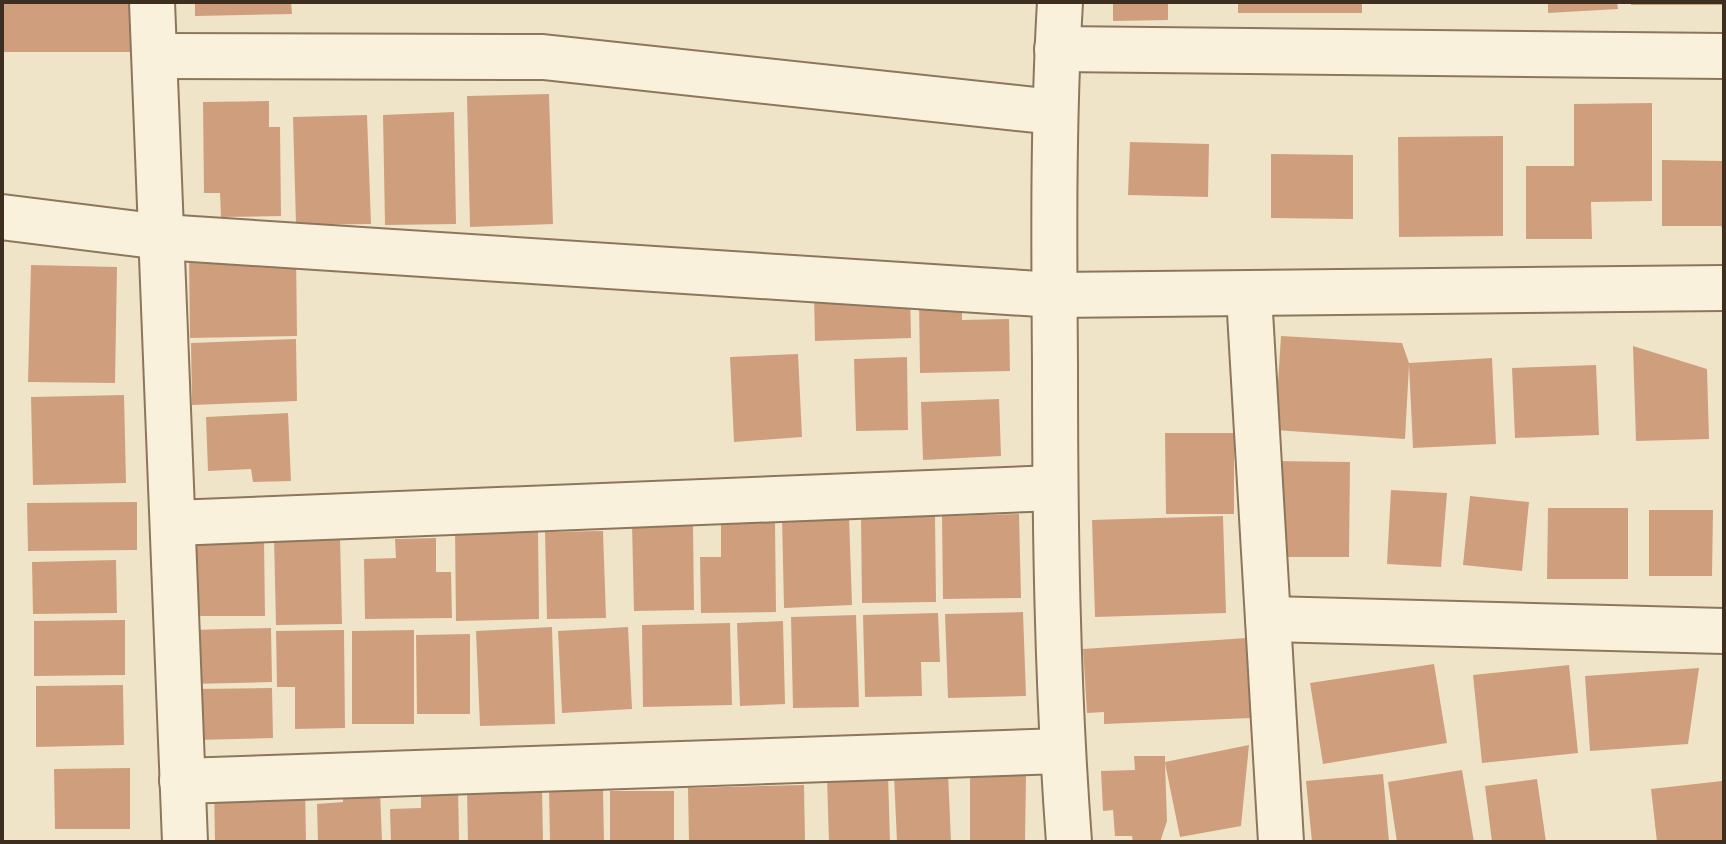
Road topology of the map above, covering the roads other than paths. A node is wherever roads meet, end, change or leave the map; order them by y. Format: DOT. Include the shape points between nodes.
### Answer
graph roads {
  1 [pos="152,2"];
  2 [pos="1060,2"];
  3 [pos="1057,49"];
  4 [pos="155,56"];
  5 [pos="1724,56"];
  6 [pos="1054,112"];
  7 [pos="2,217"];
  8 [pos="162,237"];
  9 [pos="1724,288"];
  10 [pos="1055,295"];
  11 [pos="1249,295"];
  12 [pos="1055,488"];
  13 [pos="173,523"];
  14 [pos="1268,619"];
  15 [pos="1724,631"];
  16 [pos="1062,751"];
  17 [pos="182,781"];
  18 [pos="185,842"];
  19 [pos="1069,842"];
  20 [pos="1281,842"];
  1 -- 4 [label="street"];
  2 -- 3 [label="street"];
  3 -- 5 [label="street"];
  3 -- 6 [label="street"];
  4 -- 6 [label="street" via="543,57"];
  4 -- 8 [label="street"];
  6 -- 10 [label="street"];
  7 -- 8 [label="street"];
  8 -- 10 [label="street"];
  8 -- 13 [label="street"];
  9 -- 11 [label="street"];
  10 -- 11 [label="street"];
  10 -- 12 [label="street"];
  11 -- 14 [label="street"];
  12 -- 13 [label="street"];
  12 -- 16 [label="street"];
  13 -- 17 [label="street"];
  14 -- 15 [label="street"];
  14 -- 20 [label="street"];
  16 -- 17 [label="street"];
  16 -- 19 [label="street"];
  17 -- 18 [label="street"];
}
